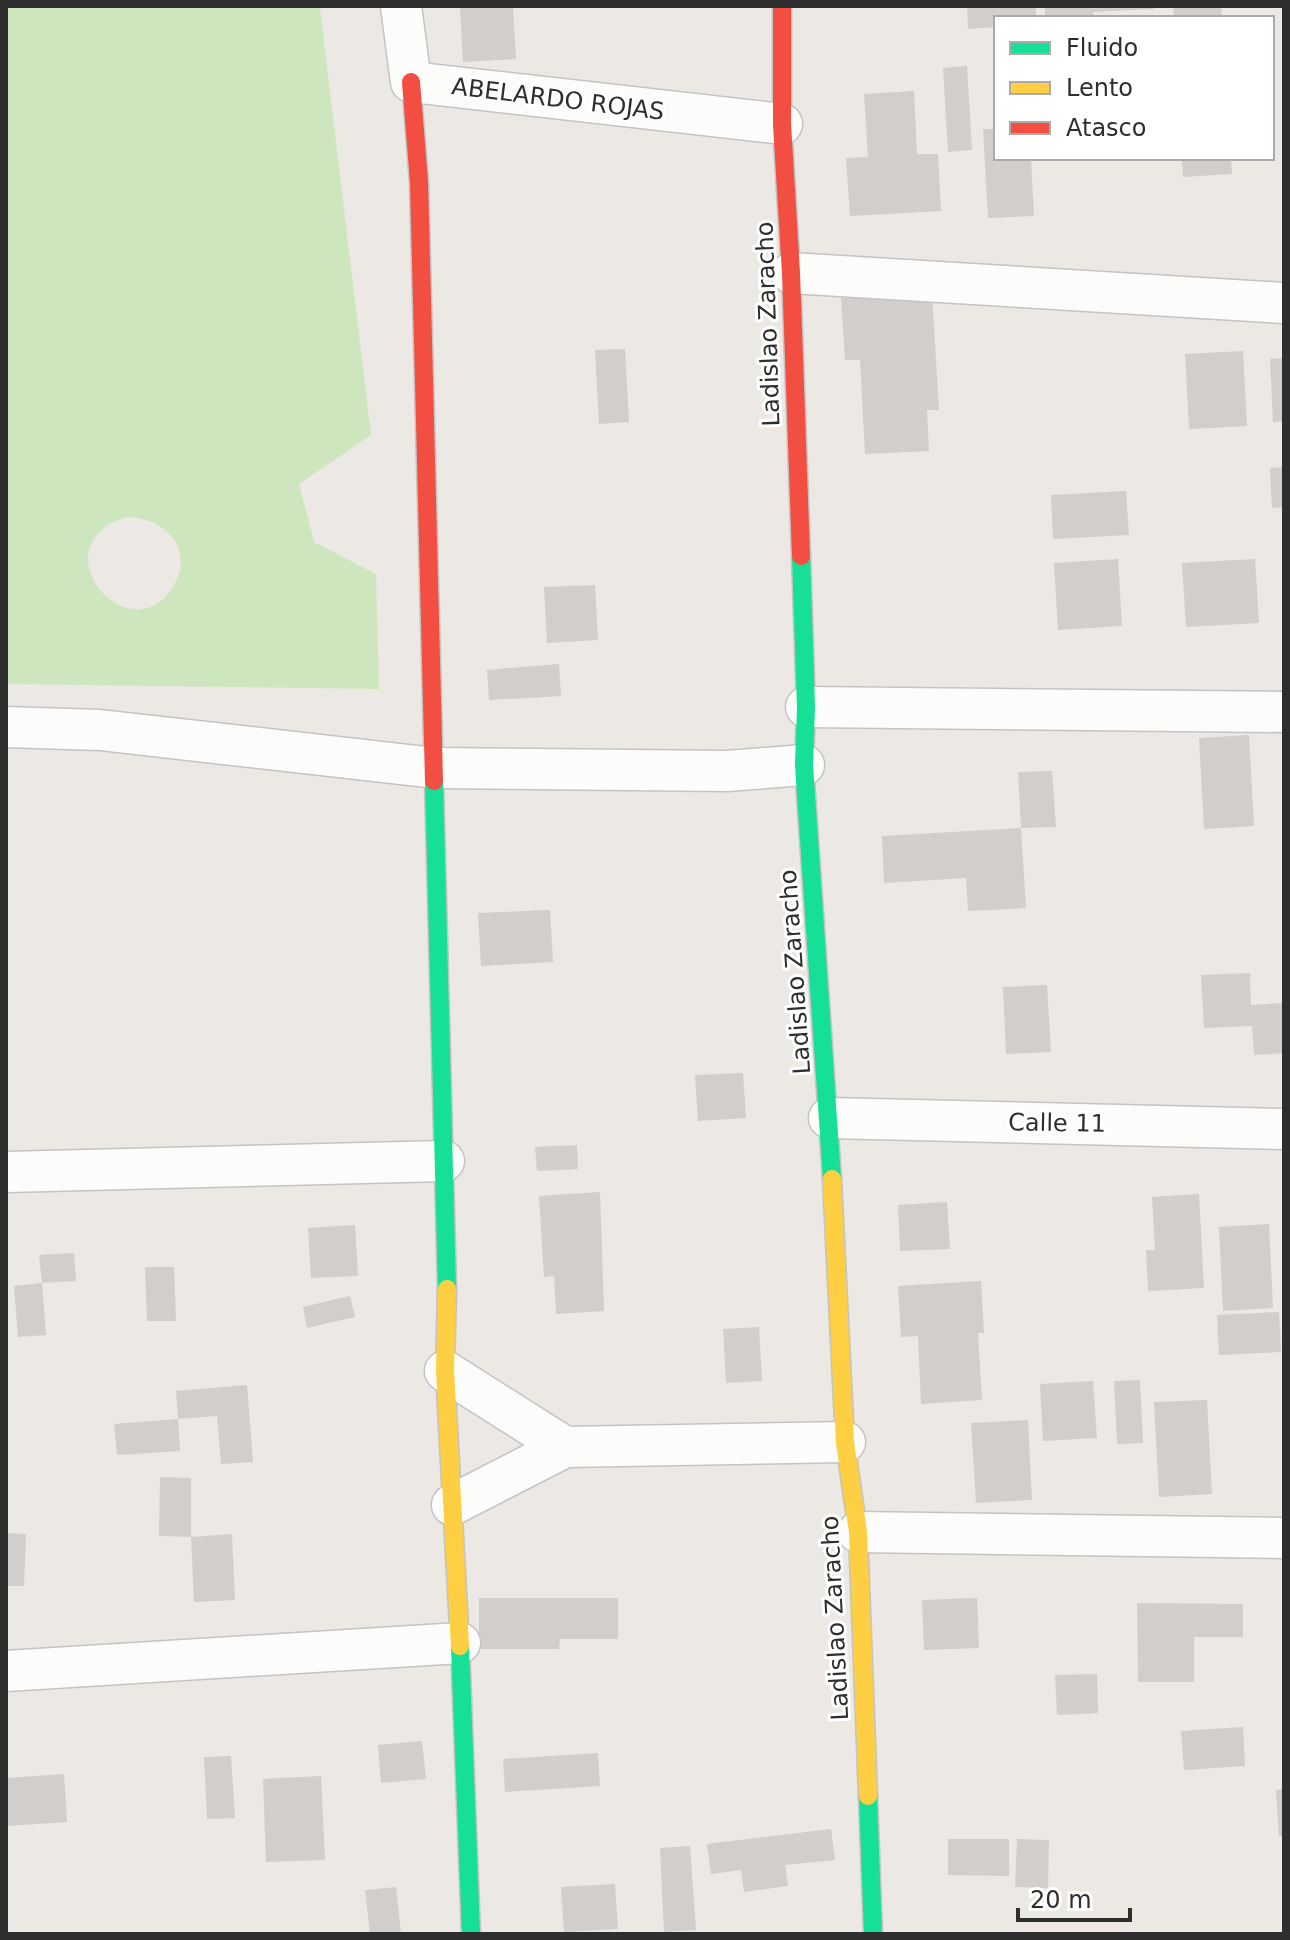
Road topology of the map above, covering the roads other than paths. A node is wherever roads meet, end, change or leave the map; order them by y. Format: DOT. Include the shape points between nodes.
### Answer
graph roads {
  1 [pos="401,6"];
  2 [pos="782,6"];
  3 [pos="411,82"];
  4 [pos="782,124"];
  5 [pos="791,273"];
  6 [pos="1284,303"];
  7 [pos="806,707"];
  8 [pos="1284,712"];
  9 [pos="6,727"];
  10 [pos="804,765"];
  11 [pos="435,768"];
  12 [pos="829,1118"];
  13 [pos="1284,1129"];
  14 [pos="444,1161"];
  15 [pos="6,1172"];
  16 [pos="445,1371"];
  17 [pos="845,1442"];
  18 [pos="565,1447"];
  19 [pos="452,1505"];
  20 [pos="858,1532"];
  21 [pos="1284,1538"];
  22 [pos="460,1643"];
  23 [pos="6,1671"];
  24 [pos="471,1934"];
  25 [pos="873,1934"];
  1 -- 3 [label="street"];
  2 -- 4 [label="street, Ladislao Zaracho"];
  3 -- 4 [label="street, ABELARDO ROJAS"];
  3 -- 11 [label="street" via="419,182"];
  4 -- 5 [label="street, Ladislao Zaracho"];
  5 -- 6 [label="street"];
  5 -- 7 [label="street, Ladislao Zaracho"];
  7 -- 8 [label="street"];
  7 -- 10 [label="street, Ladislao Zaracho"];
  9 -- 11 [label="street" via="100,730"];
  10 -- 11 [label="street" via="727,771"];
  10 -- 12 [label="street, Ladislao Zaracho"];
  11 -- 14 [label="street"];
  12 -- 13 [label="street, Calle 11"];
  12 -- 17 [label="street, Ladislao Zaracho"];
  14 -- 15 [label="street"];
  14 -- 16 [label="street"];
  16 -- 18 [label="street"];
  16 -- 19 [label="street"];
  17 -- 18 [label="street"];
  17 -- 20 [label="street, Ladislao Zaracho"];
  18 -- 19 [label="street"];
  19 -- 22 [label="street"];
  20 -- 21 [label="street"];
  20 -- 25 [label="street, Ladislao Zaracho"];
  22 -- 23 [label="street"];
  22 -- 24 [label="street"];
}
